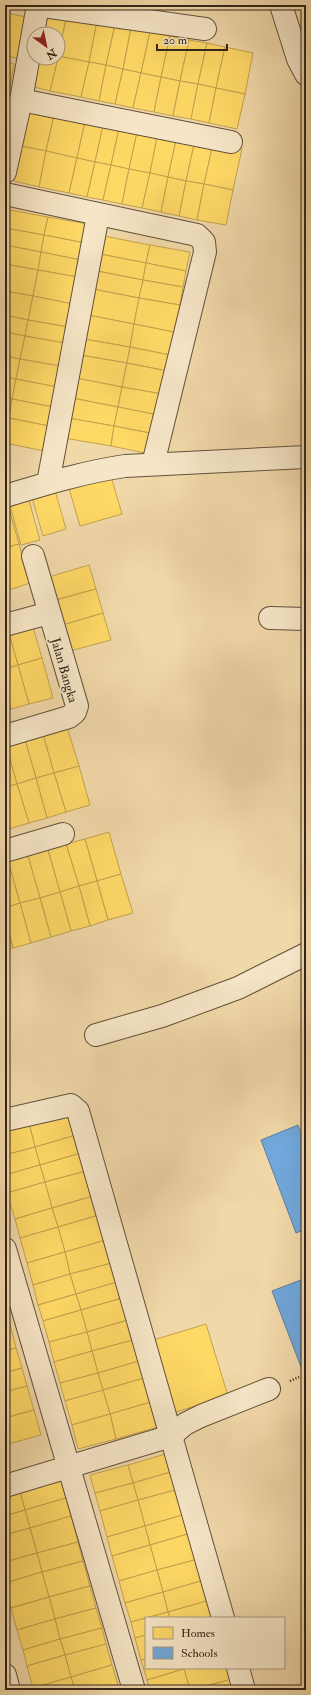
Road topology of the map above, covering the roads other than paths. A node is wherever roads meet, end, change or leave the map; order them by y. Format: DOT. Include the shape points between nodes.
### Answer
graph roads {
  1 [pos="37,5"];
  2 [pos="280,5"];
  3 [pos="205,30"];
  4 [pos="306,74"];
  5 [pos="21,100"];
  6 [pos="231,142"];
  7 [pos="5,172"];
  8 [pos="5,194"];
  9 [pos="98,215"];
  10 [pos="306,457"];
  11 [pos="152,464"];
  12 [pos="48,483"];
  13 [pos="5,496"];
  14 [pos="33,556"];
  15 [pos="48,613"];
  16 [pos="270,618"];
  17 [pos="306,619"];
  18 [pos="5,625"];
  19 [pos="5,736"];
  20 [pos="63,834"];
  21 [pos="5,851"];
  22 [pos="306,954"];
  23 [pos="96,1035"];
  24 [pos="5,1120"];
  25 [pos="5,1249"];
  26 [pos="269,1389"];
  27 [pos="171,1436"];
  28 [pos="68,1468"];
  29 [pos="5,1486"];
  30 [pos="223,1617"];
  31 [pos="238,1669"];
  32 [pos="5,1675"];
  33 [pos="9,1690"];
  34 [pos="134,1690"];
  35 [pos="244,1690"];
  1 -- 3 [label="street"];
  1 -- 5 [label="street"];
  2 -- 4 [label="street" via="298,59"];
  5 -- 6 [label="street"];
  5 -- 7 [label="street"];
  8 -- 9 [label="street"];
  9 -- 11 [label="street" via="197,235 204,242 205,252"];
  9 -- 12 [label="street"];
  10 -- 11 [label="street"];
  11 -- 12 [label="street" via="97,470"];
  12 -- 13 [label="street"];
  14 -- 15 [label="street, Jalan Bangka"];
  15 -- 18 [label="street"];
  15 -- 19 [label="street, Jalan Bangka" via="76,706 75,712 69,717"];
  16 -- 17 [label="street"];
  20 -- 21 [label="street"];
  22 -- 23 [label="street" via="238,988 162,1016"];
  24 -- 27 [label="street" via="71,1105 78,1111"];
  25 -- 28 [label="street"];
  26 -- 27 [label="street" via="184,1424"];
  27 -- 28 [label="street"];
  27 -- 30 [label="street"];
  28 -- 29 [label="street"];
  28 -- 34 [label="street"];
  31 -- 35 [label="street"];
  32 -- 33 [label="street"];
}
